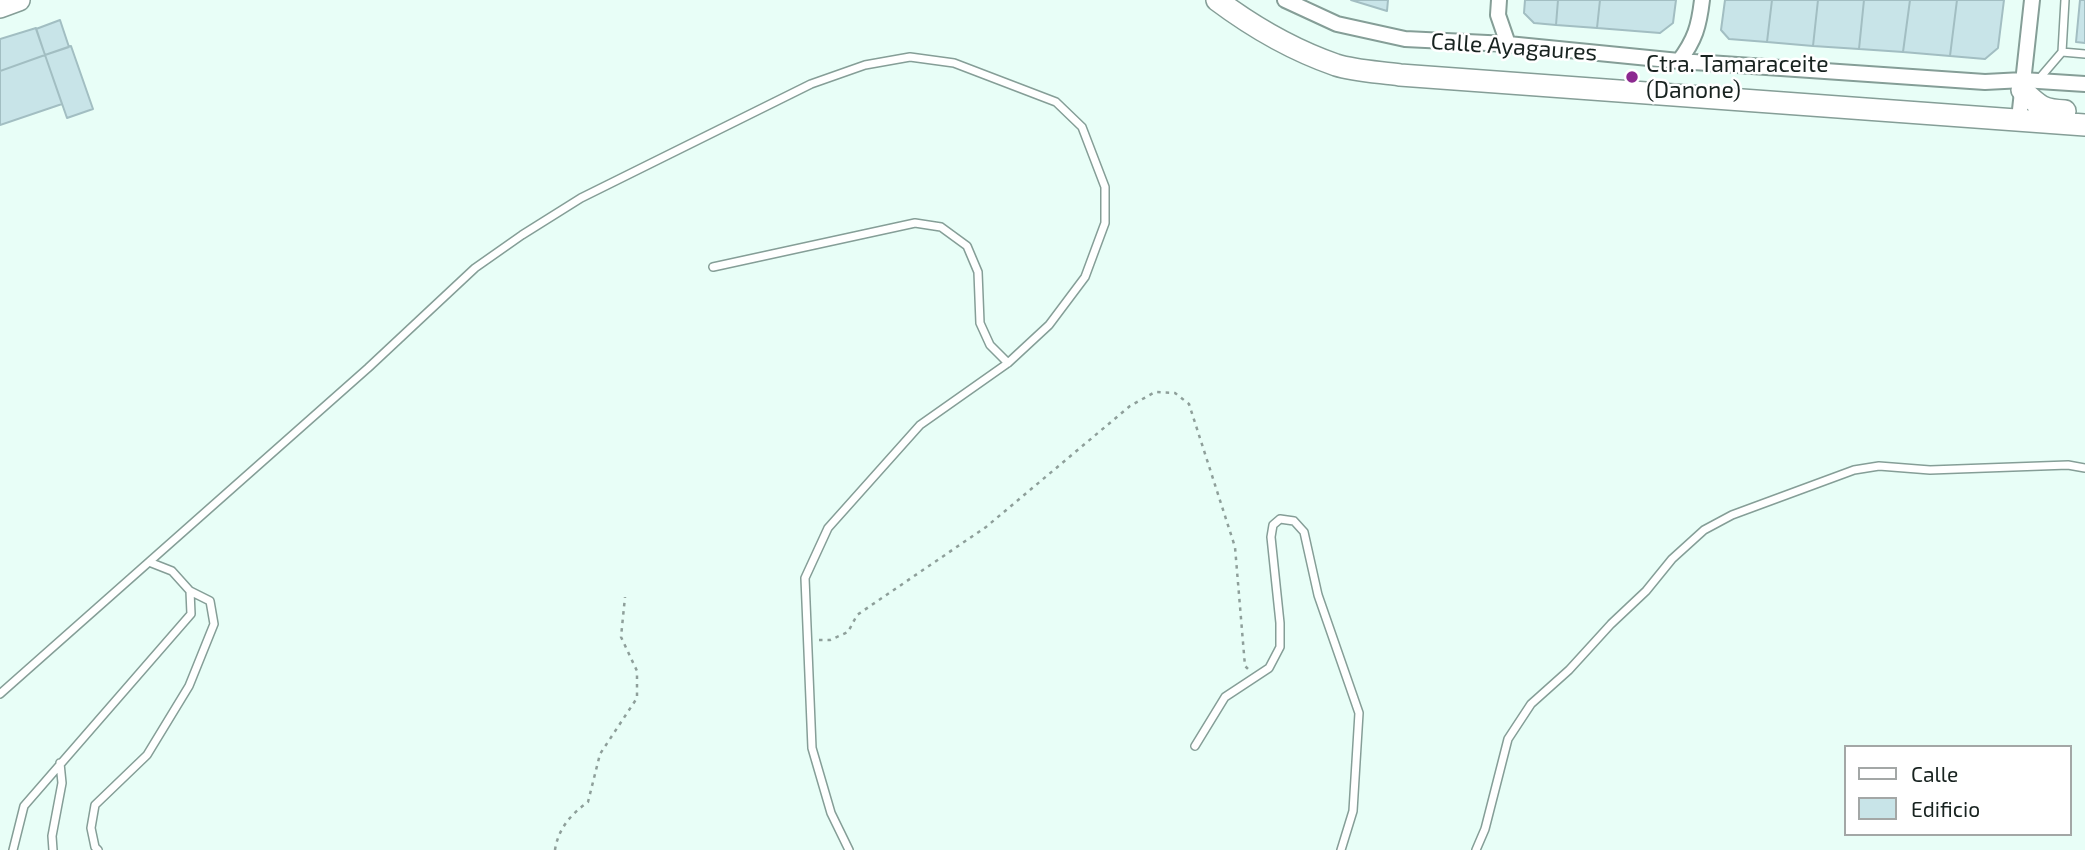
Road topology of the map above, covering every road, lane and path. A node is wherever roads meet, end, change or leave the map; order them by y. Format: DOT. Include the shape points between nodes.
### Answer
graph roads {
  1 [pos="19,0"];
  2 [pos="1217,0"];
  3 [pos="1285,0"];
  4 [pos="1499,0"];
  5 [pos="1702,0"];
  6 [pos="2032,0"];
  7 [pos="2065,0"];
  8 [pos="0,6"];
  9 [pos="1508,44"];
  10 [pos="2062,52"];
  11 [pos="2085,54"];
  12 [pos="1679,61"];
  13 [pos="2028,84"];
  14 [pos="2085,84"];
  15 [pos="2085,113"];
  16 [pos="2019,119"];
  17 [pos="2085,125"];
  18 [pos="713,267"];
  19 [pos="1008,363"];
  20 [pos="2085,468"];
  21 [pos="149,562"];
  22 [pos="191,591"];
  23 [pos="625,597"];
  24 [pos="808,639"];
  25 [pos="1255,676"];
  26 [pos="0,694"];
  27 [pos="1195,746"];
  28 [pos="60,763"];
  29 [pos="13,850"];
  30 [pos="53,850"];
  31 [pos="98,850"];
  32 [pos="555,850"];
  33 [pos="849,850"];
  34 [pos="1340,850"];
  35 [pos="1476,850"];
  1 -- 8 [label="main road"];
  2 -- 16 [label="main road" via="1288,45 1338,66 1400,75"];
  3 -- 9 [label="street, Calle Ayagaures" via="1337,24 1405,39"];
  4 -- 9 [label="street" via="1498,15"];
  5 -- 12 [label="street" via="1693,43"];
  6 -- 13 [label="street"];
  7 -- 10 [label="lane"];
  9 -- 12 [label="street, Calle Ayagaures"];
  10 -- 11 [label="lane"];
  10 -- 13 [label="lane"];
  12 -- 13 [label="street, Calle Ayagaures"];
  13 -- 14 [label="street, Calle Ayagaures"];
  13 -- 15 [label="main road" via="2041,107"];
  13 -- 16 [label="street"];
  16 -- 17 [label="main road"];
  18 -- 19 [label="lane" via="915,223 941,227 967,246 978,272 979,323 990,345"];
  19 -- 21 [label="lane" via="1049,325 1085,276 1105,223 1105,187 1082,127 1056,102 954,63 910,57 865,65 786,96 581,198 522,235 475,268"];
  19 -- 24 [label="lane" via="920,425 828,528 805,578"];
  20 -- 35 [label="lane" via="1854,470 1704,530 1531,704 1508,739"];
  21 -- 22 [label="lane" via="172,571"];
  21 -- 26 [label="lane"];
  22 -- 28 [label="lane" via="191,614"];
  22 -- 31 [label="lane" via="211,601 214,624 189,686 147,755 95,805 91,828"];
  23 -- 32 [label="path" via="621,637 637,671 637,698 600,754 588,802 573,812 557,837"];
  24 -- 25 [label="path" via="830,640 848,632 857,615 986,527 1130,406 1155,392 1175,393 1189,404 1236,547 1245,666"];
  24 -- 33 [label="lane" via="812,748 831,813"];
  25 -- 27 [label="lane" via="1225,697"];
  25 -- 34 [label="lane" via="1269,668 1280,648 1270,537 1273,525 1280,519 1294,521 1304,532 1318,595 1359,713 1353,811"];
  28 -- 29 [label="lane" via="24,806"];
  28 -- 30 [label="lane" via="62,783"];
}
